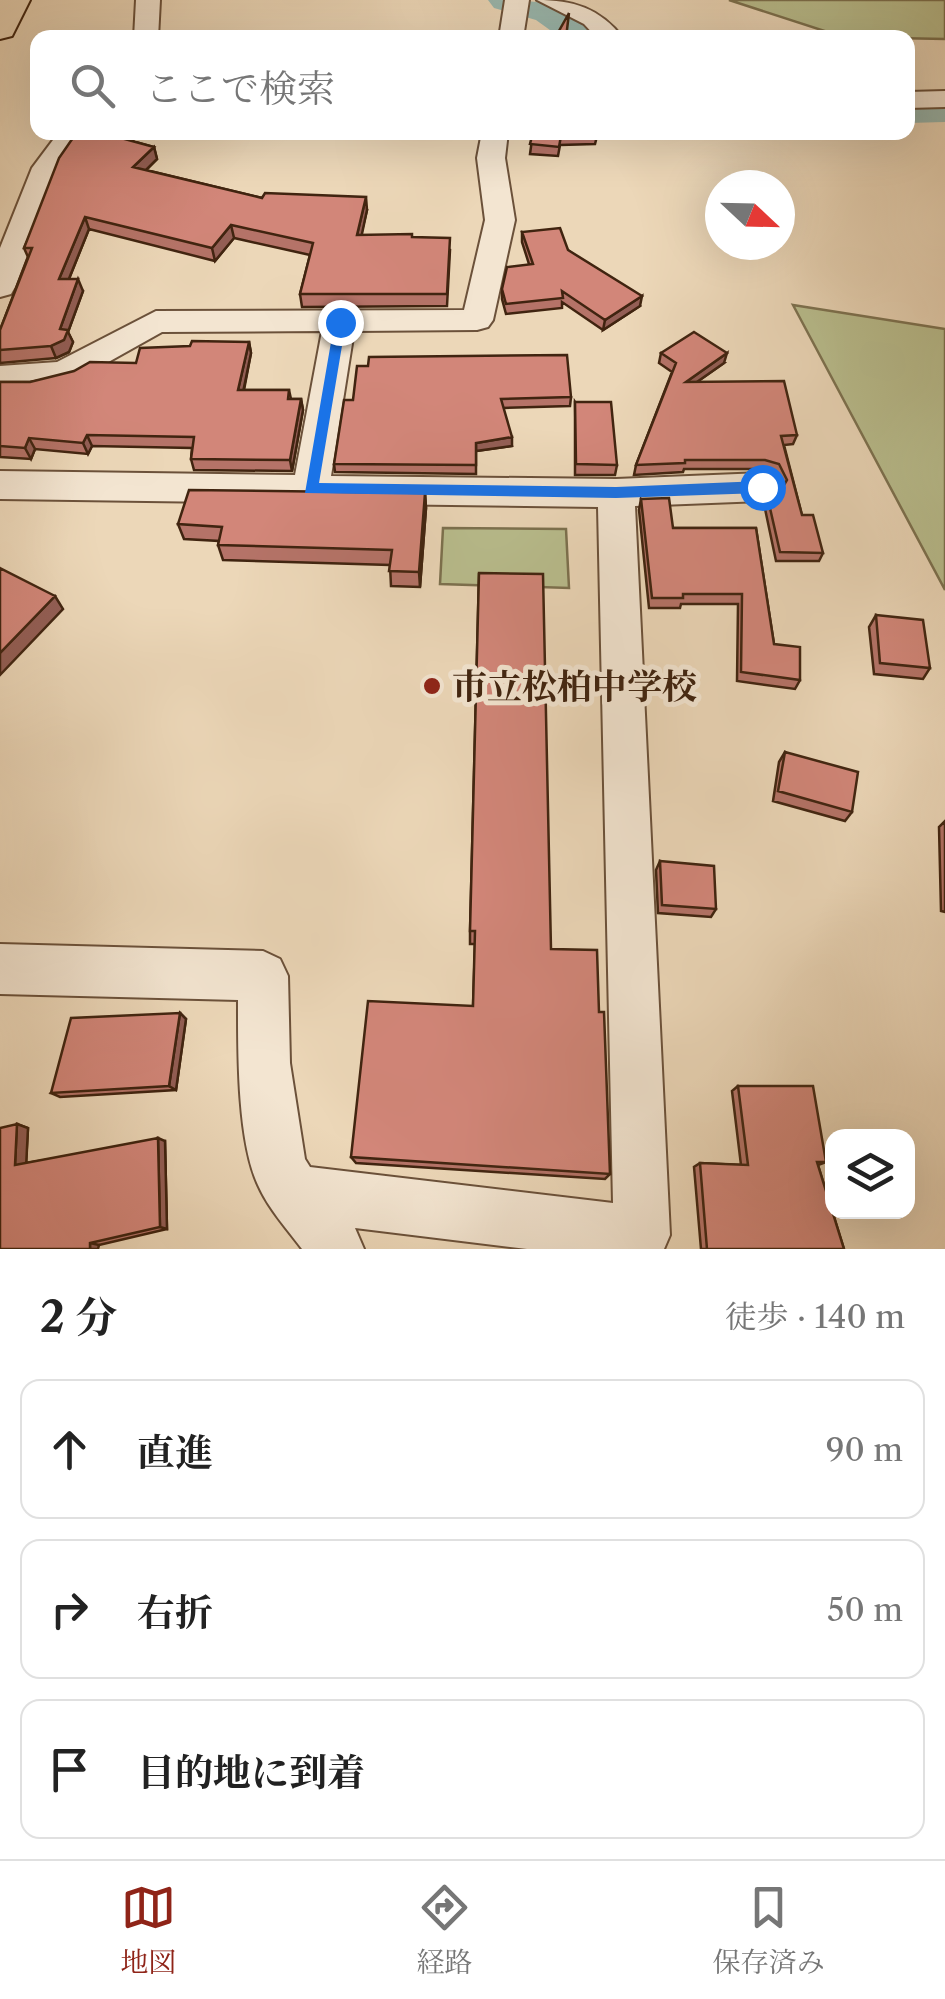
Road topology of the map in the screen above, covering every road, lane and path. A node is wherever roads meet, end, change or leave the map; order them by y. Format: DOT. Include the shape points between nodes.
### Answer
graph roads {
  1 [pos="14,0"];
  2 [pos="148,0"];
  3 [pos="491,0"];
  4 [pos="549,0"];
  5 [pos="516,4"];
  6 [pos="0,29"];
  7 [pos="146,30"];
  8 [pos="512,30"];
  9 [pos="604,30"];
  10 [pos="945,99"];
  11 [pos="915,100"];
  12 [pos="67,140"];
  13 [pos="494,140"];
  14 [pos="0,287"];
  15 [pos="340,322"];
  16 [pos="0,378"];
  17 [pos="0,485"];
  18 [pos="762,487"];
  19 [pos="310,489"];
  20 [pos="616,492"];
  21 [pos="0,969"];
  22 [pos="296,1193"];
  23 [pos="336,1249"];
  1 -- 6 [label="highway"];
  2 -- 7 [label="street"];
  3 -- 5 [label="street"];
  4 -- 9 [label="street"];
  5 -- 8 [label="street"];
  10 -- 11 [label="street"];
  12 -- 14 [label="street" via="46,168"];
  13 -- 15 [label="street" via="500,220 477,320"];
  15 -- 16 [label="street" via="156,322 66,371"];
  15 -- 19 [label="street"];
  17 -- 19 [label="street"];
  18 -- 20 [label="street"];
  19 -- 20 [label="street"];
  20 -- 22 [label="street" via="642,1235"];
  21 -- 22 [label="street" via="263,976 264,1064 279,1170"];
  22 -- 23 [label="street"];
}
